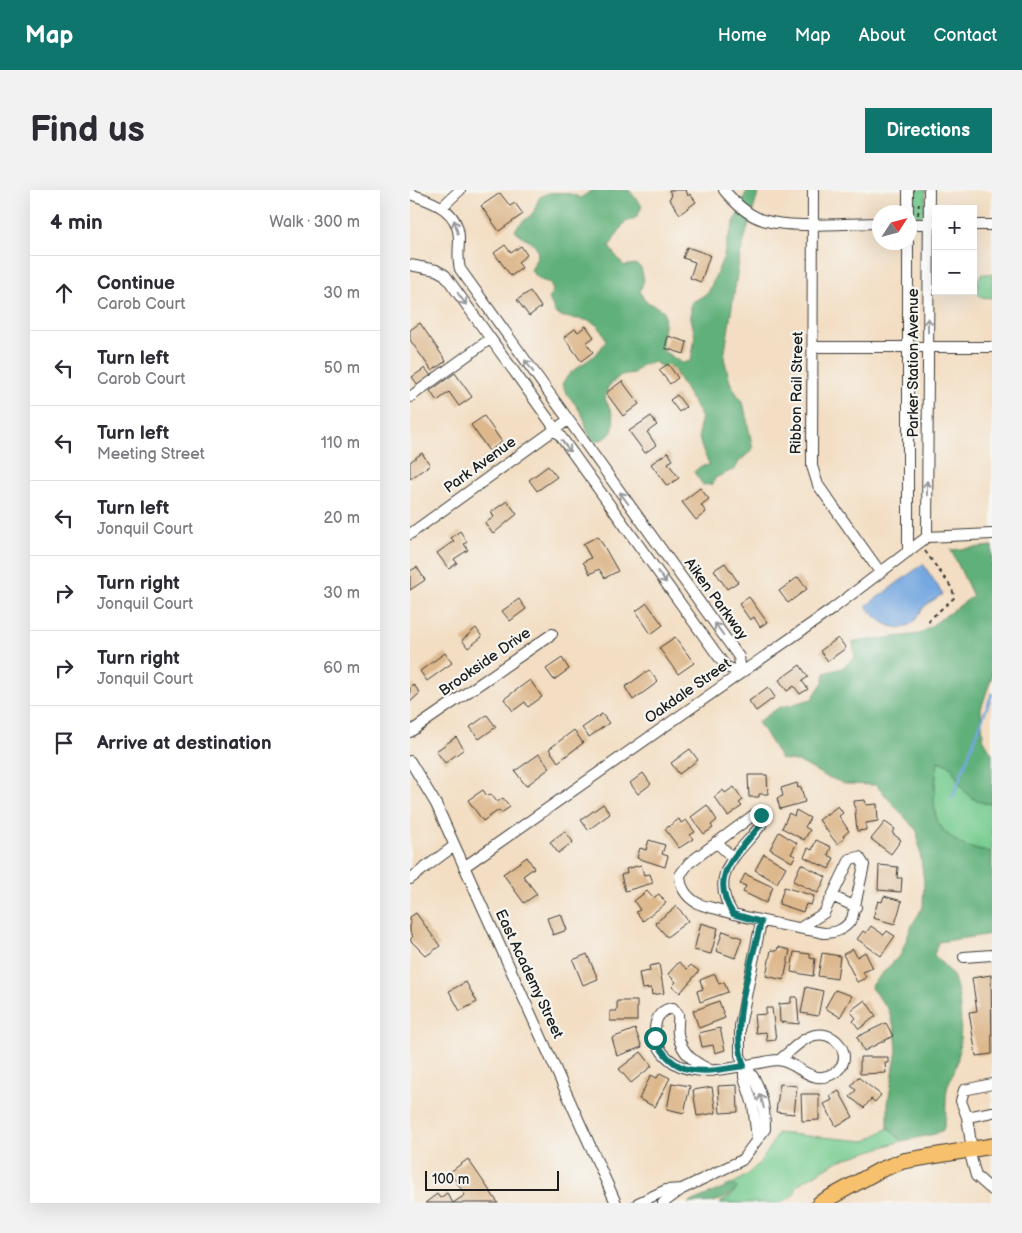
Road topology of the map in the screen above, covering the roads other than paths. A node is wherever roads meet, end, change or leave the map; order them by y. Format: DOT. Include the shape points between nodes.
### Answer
graph roads {
  1 [pos="460,190"];
  2 [pos="724,190"];
  3 [pos="814,190"];
  4 [pos="908,190"];
  5 [pos="929,190"];
  6 [pos="411,192"];
  7 [pos="908,205"];
  8 [pos="442,207"];
  9 [pos="814,223"];
  10 [pos="872,224"];
  11 [pos="917,224"];
  12 [pos="932,224"];
  13 [pos="977,225"];
  14 [pos="992,225"];
  15 [pos="908,250"];
  16 [pos="410,265"];
  17 [pos="460,269"];
  18 [pos="447,278"];
  19 [pos="490,340"];
  20 [pos="813,347"];
  21 [pos="908,347"];
  22 [pos="928,347"];
  23 [pos="992,348"];
  24 [pos="410,396"];
  25 [pos="568,420"];
  26 [pos="554,430"];
  27 [pos="410,534"];
  28 [pos="992,534"];
  29 [pos="927,537"];
  30 [pos="908,552"];
  31 [pos="880,572"];
  32 [pos="552,634"];
  33 [pos="741,672"];
  34 [pos="410,732"];
  35 [pos="412,767"];
  36 [pos="716,842"];
  37 [pos="454,846"];
  38 [pos="732,858"];
  39 [pos="464,867"];
  40 [pos="410,879"];
  41 [pos="834,897"];
  42 [pos="856,907"];
  43 [pos="733,914"];
  44 [pos="761,922"];
  45 [pos="800,928"];
  46 [pos="992,955"];
  47 [pos="964,958"];
  48 [pos="779,1060"];
  49 [pos="744,1066"];
  50 [pos="712,1071"];
  51 [pos="992,1084"];
  52 [pos="992,1112"];
  53 [pos="967,1116"];
  54 [pos="992,1146"];
  55 [pos="970,1150"];
  56 [pos="682,1189"];
  57 [pos="992,1190"];
  58 [pos="616,1203"];
  59 [pos="638,1203"];
  60 [pos="663,1203"];
  61 [pos="820,1203"];
  1 -- 8 [label="street"];
  2 -- 9 [label="street" via="742,208 764,220"];
  3 -- 9 [label="street, Ribbon Rail Street"];
  4 -- 7 [label="street"];
  5 -- 12 [label="street, Parker Station Avenue"];
  6 -- 8 [label="street"];
  17 -- 8 [label="street, one-way" via="456,222"];
  9 -- 10 [label="street"];
  9 -- 20 [label="street, Ribbon Rail Street"];
  11 -- 12 [label="street"];
  22 -- 12 [label="street, Parker Station Avenue, one-way"];
  13 -- 14 [label="street"];
  15 -- 21 [label="street, Parker Station Avenue"];
  16 -- 18 [label="street" via="436,270"];
  17 -- 18 [label="street"];
  25 -- 17 [label="street, Aiken Parkway, one-way"];
  18 -- 19 [label="street, Aiken Parkway, one-way"];
  19 -- 24 [label="street"];
  19 -- 26 [label="street, Aiken Parkway"];
  20 -- 21 [label="street"];
  20 -- 31 [label="street, Ribbon Rail Street" via="811,455 814,476"];
  21 -- 22 [label="street"];
  21 -- 30 [label="street, Parker Station Avenue"];
  22 -- 23 [label="street"];
  29 -- 22 [label="street, Parker Station Avenue, one-way"];
  25 -- 26 [label="street, Park Avenue"];
  33 -- 25 [label="street, Aiken Parkway, one-way" via="740,657"];
  26 -- 27 [label="street, Park Avenue"];
  26 -- 33 [label="street, Aiken Parkway, one-way" via="726,667"];
  28 -- 29 [label="street"];
  29 -- 30 [label="street, Oakdale Street"];
  30 -- 31 [label="street, Oakdale Street"];
  31 -- 33 [label="street, Oakdale Street"];
  32 -- 34 [label="street, Brookside Drive"];
  33 -- 39 [label="street, Oakdale Street"];
  35 -- 37 [label="street, East Academy Street" via="436,804"];
  36 -- 38 [label="street"];
  36 -- 38 [label="street" via="756,814 761,815 761,824"];
  36 -- 43 [label="street" via="684,869 680,882 690,898 698,903"];
  37 -- 39 [label="street, East Academy Street"];
  37 -- 40 [label="street"];
  38 -- 43 [label="street" via="722,879 722,892"];
  39 -- 58 [label="street, East Academy Street"];
  41 -- 42 [label="street"];
  41 -- 42 [label="street" via="850,859 859,857 864,865"];
  41 -- 45 [label="street" via="818,918"];
  42 -- 45 [label="street" via="852,919 840,930 824,933"];
  43 -- 44 [label="street"];
  44 -- 45 [label="street"];
  44 -- 49 [label="street" via="740,1026 740,1055"];
  46 -- 47 [label="street"];
  48 -- 48 [label="street" via="811,1076 824,1078 843,1064 844,1054 832,1036 821,1034 809,1036"];
  48 -- 49 [label="street"];
  49 -- 50 [label="street"];
  49 -- 56 [label="street" via="757,1139 742,1160"];
  50 -- 50 [label="street" via="699,1066 684,1050 678,1032 678,1014 672,1008 659,1013 655,1038 662,1052 676,1066"];
  51 -- 53 [label="street" via="964,1090 961,1101"];
  52 -- 53 [label="street"];
  53 -- 55 [label="street"];
  54 -- 55 [label="highway"];
  55 -- 57 [label="street" via="976,1176"];
  55 -- 61 [label="highway" via="896,1164"];
  56 -- 59 [label="street" via="666,1190"];
  56 -- 60 [label="street"];
}
